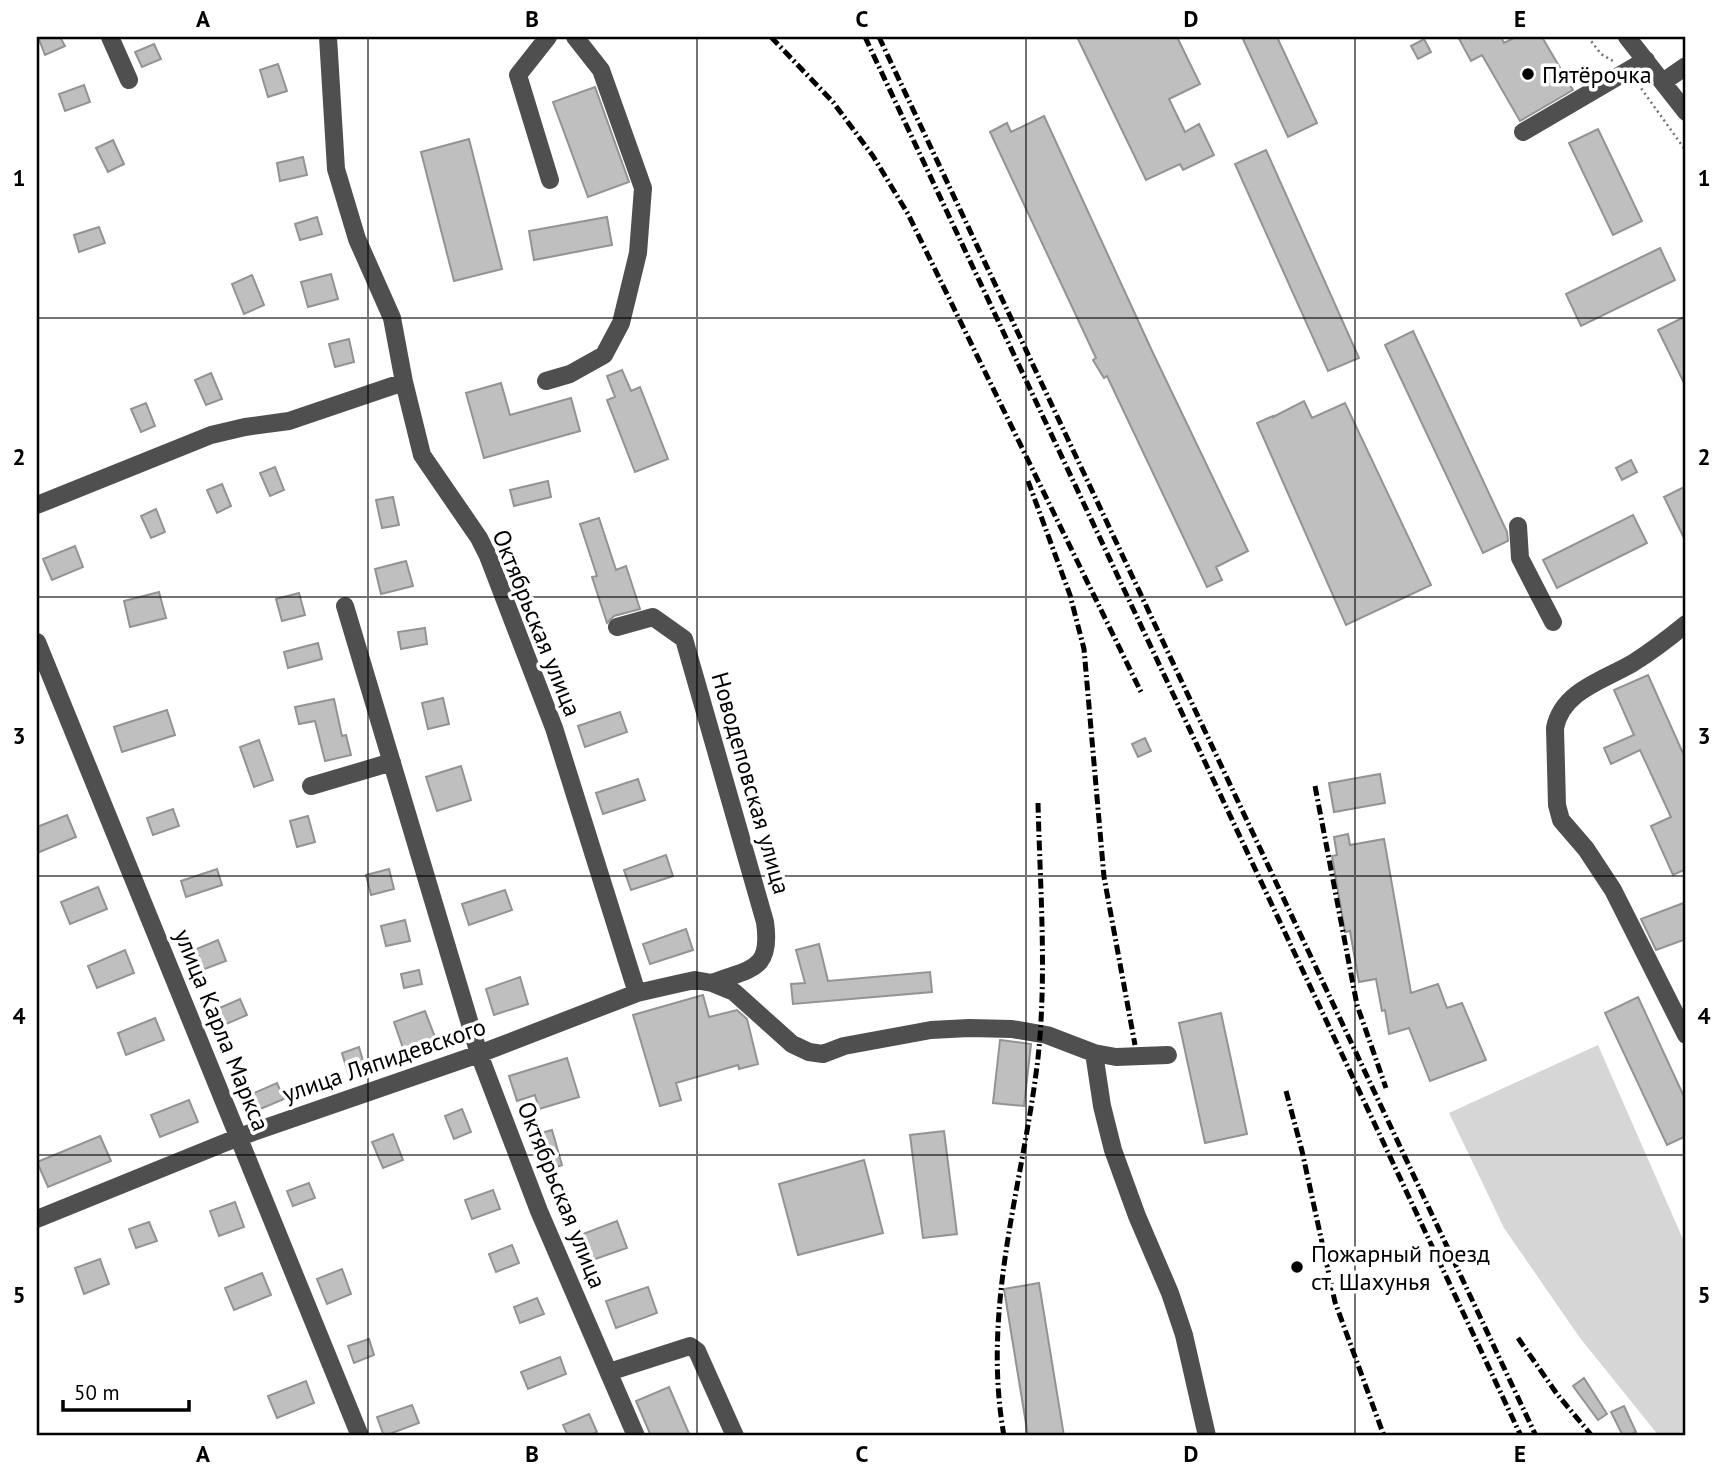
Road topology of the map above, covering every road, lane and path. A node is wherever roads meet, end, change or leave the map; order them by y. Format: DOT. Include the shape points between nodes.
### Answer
graph roads {
  1 [pos="110,37"];
  2 [pos="328,37"];
  3 [pos="548,37"];
  4 [pos="575,37"];
  5 [pos="1588,37"];
  6 [pos="1627,37"];
  7 [pos="1646,60"];
  8 [pos="1686,66"];
  9 [pos="1628,71"];
  10 [pos="129,80"];
  11 [pos="1663,82"];
  12 [pos="1686,112"];
  13 [pos="1523,132"];
  14 [pos="1686,151"];
  15 [pos="550,180"];
  16 [pos="546,381"];
  17 [pos="404,382"];
  18 [pos="37,505"];
  19 [pos="1518,526"];
  20 [pos="345,606"];
  21 [pos="1553,622"];
  22 [pos="1686,624"];
  23 [pos="617,627"];
  24 [pos="37,642"];
  25 [pos="392,762"];
  26 [pos="311,786"];
  27 [pos="712,983"];
  28 [pos="638,993"];
  29 [pos="1686,1035"];
  30 [pos="1094,1053"];
  31 [pos="479,1054"];
  32 [pos="1168,1055"];
  33 [pos="239,1137"];
  34 [pos="37,1219"];
  35 [pos="608,1372"];
  36 [pos="360,1436"];
  37 [pos="636,1436"];
  38 [pos="735,1436"];
  39 [pos="1207,1436"];
  1 -- 10 [label="street"];
  2 -- 17 [label="street, Октябрьская улица" via="336,169 358,239 392,318"];
  3 -- 15 [label="street" via="518,75"];
  4 -- 16 [label="street" via="601,70 643,188 638,253 621,323 604,355"];
  5 -- 9 [label="path" via="1601,54"];
  6 -- 7 [label="street"];
  7 -- 9 [label="street"];
  7 -- 11 [label="street"];
  8 -- 11 [label="street"];
  9 -- 13 [label="street"];
  9 -- 14 [label="path"];
  11 -- 12 [label="street"];
  17 -- 18 [label="street" via="289,421 211,435"];
  17 -- 28 [label="street, Октябрьская улица" via="422,455 488,556 550,716"];
  19 -- 21 [label="street" via="1520,558"];
  20 -- 25 [label="street, Октябрьская улица"];
  22 -- 29 [label="street" via="1660,646 1594,682 1565,705 1555,728 1561,820 1613,890"];
  23 -- 27 [label="street, Новодеповская улица" via="653,617 684,639 765,922 763,959"];
  24 -- 33 [label="street, улица Карла Маркса"];
  25 -- 26 [label="street"];
  25 -- 31 [label="street, Октябрьская улица"];
  27 -- 28 [label="street, улица Ляпидевского" via="681,982"];
  27 -- 30 [label="street" via="734,992 792,1044 816,1053 931,1030 970,1028 1047,1035"];
  28 -- 31 [label="street, улица Ляпидевского"];
  30 -- 32 [label="street"];
  30 -- 39 [label="street" via="1113,1150 1184,1335"];
  31 -- 33 [label="street, улица Ляпидевского"];
  31 -- 35 [label="street, Октябрьская улица"];
  33 -- 34 [label="street, улица Ляпидевского"];
  33 -- 36 [label="street, улица Карла Маркса"];
  35 -- 37 [label="street, Октябрьская улица"];
  35 -- 38 [label="street" via="690,1346 697,1351"];
}
